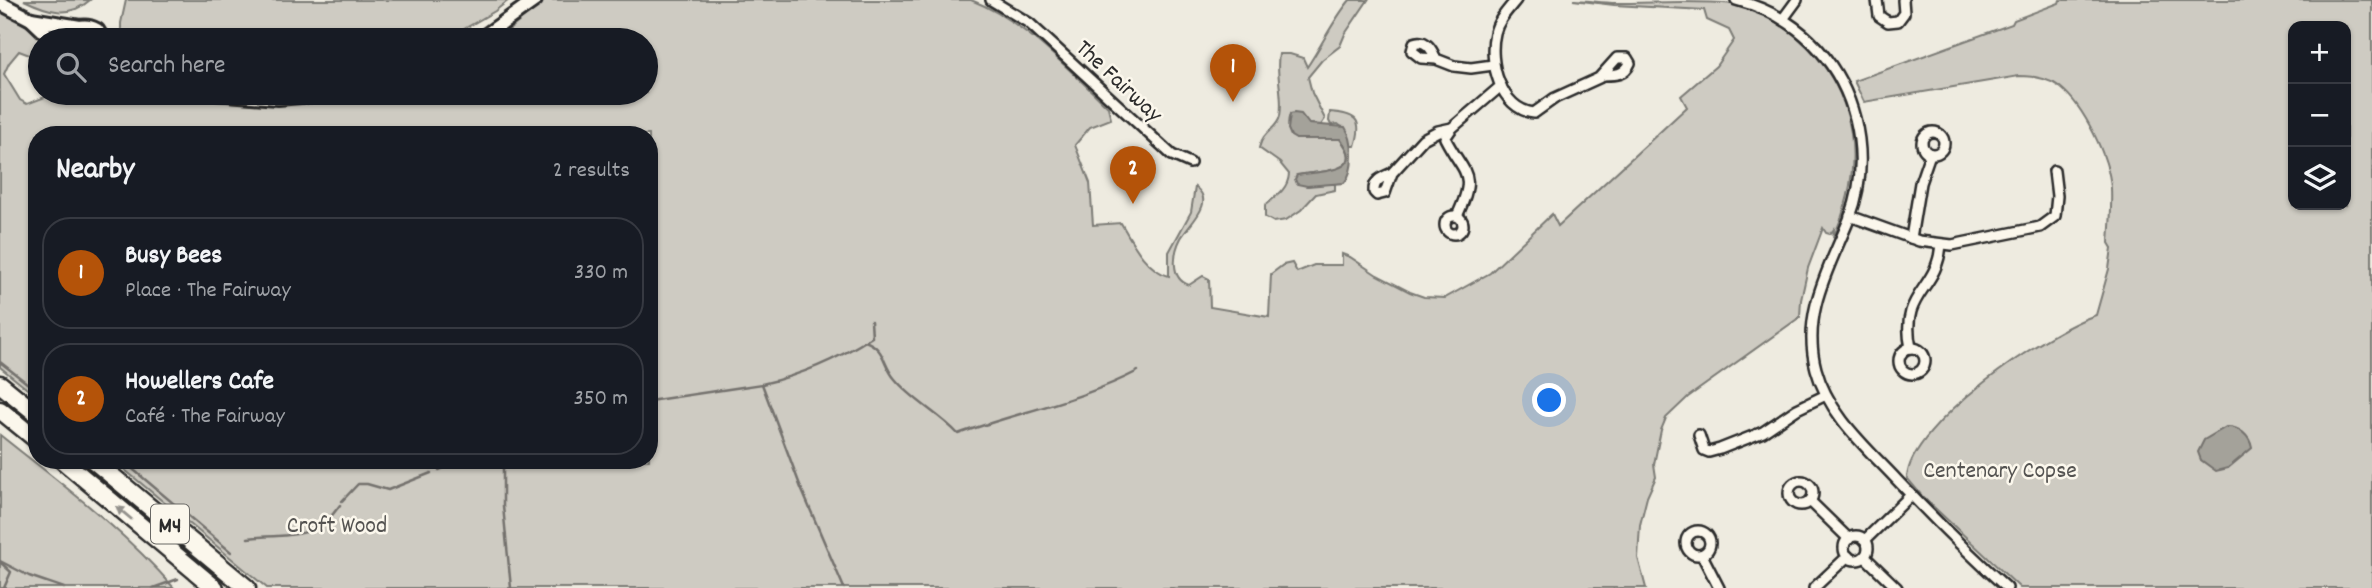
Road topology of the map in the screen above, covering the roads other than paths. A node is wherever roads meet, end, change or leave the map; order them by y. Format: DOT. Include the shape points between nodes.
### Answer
graph roads {
  1 [pos="534,0"];
  2 [pos="991,0"];
  3 [pos="1516,0"];
  4 [pos="1736,0"];
  5 [pos="1797,0"];
  6 [pos="1877,0"];
  7 [pos="1903,0"];
  8 [pos="0,2"];
  9 [pos="31,19"];
  10 [pos="1783,19"];
  11 [pos="80,27"];
  12 [pos="40,28"];
  13 [pos="92,28"];
  14 [pos="496,28"];
  15 [pos="1436,59"];
  16 [pos="1493,65"];
  17 [pos="1603,75"];
  18 [pos="1502,86"];
  19 [pos="1452,128"];
  20 [pos="1930,154"];
  21 [pos="1189,163"];
  22 [pos="2054,171"];
  23 [pos="1392,173"];
  24 [pos="2056,182"];
  25 [pos="2045,184"];
  26 [pos="1457,216"];
  27 [pos="1850,216"];
  28 [pos="1911,238"];
  29 [pos="1941,245"];
  30 [pos="1911,348"];
  31 [pos="0,384"];
  32 [pos="1826,395"];
  33 [pos="28,407"];
  34 [pos="0,410"];
  35 [pos="28,433"];
  36 [pos="1699,435"];
  37 [pos="73,469"];
  38 [pos="104,469"];
  39 [pos="1911,495"];
  40 [pos="1810,501"];
  41 [pos="1849,539"];
  42 [pos="1865,540"];
  43 [pos="1702,555"];
  44 [pos="1847,556"];
  45 [pos="1865,557"];
  46 [pos="215,588"];
  47 [pos="247,588"];
  48 [pos="1719,588"];
  49 [pos="1814,588"];
  50 [pos="1897,588"];
  51 [pos="2007,588"];
  1 -- 14 [label="main road"];
  2 -- 21 [label="street, The Fairway" via="1028,23 1172,155"];
  3 -- 16 [label="street" via="1495,31"];
  4 -- 10 [label="street"];
  5 -- 10 [label="street"];
  6 -- 7 [label="street" via="1881,19 1892,22 1902,16"];
  8 -- 9 [label="main road"];
  9 -- 11 [label="main road"];
  9 -- 12 [label="main road"];
  10 -- 27 [label="street" via="1825,57 1853,108 1861,159"];
  11 -- 13 [label="main road"];
  15 -- 16 [label="street" via="1464,67"];
  16 -- 18 [label="street"];
  17 -- 18 [label="street" via="1534,113 1518,107"];
  18 -- 19 [label="street"];
  19 -- 23 [label="street" via="1423,139"];
  19 -- 26 [label="street" via="1445,138 1462,163 1468,183"];
  20 -- 28 [label="street"];
  22 -- 24 [label="street"];
  24 -- 25 [label="street"];
  24 -- 29 [label="street" via="2057,211 2046,224 1962,245"];
  27 -- 28 [label="street"];
  27 -- 32 [label="street" via="1812,317 1814,356"];
  28 -- 29 [label="street"];
  29 -- 30 [label="street" via="1936,270 1909,312"];
  31 -- 33 [label="highway"];
  32 -- 36 [label="street" via="1763,432 1720,449 1704,450"];
  32 -- 39 [label="street" via="1863,445"];
  34 -- 35 [label="highway"];
  46 -- 37 [label="highway, M4, one-way"];
  38 -- 47 [label="highway, M4"];
  39 -- 42 [label="street"];
  39 -- 51 [label="street"];
  40 -- 41 [label="street"];
  41 -- 42 [label="street"];
  41 -- 44 [label="street"];
  42 -- 45 [label="street"];
  43 -- 48 [label="street"];
  44 -- 45 [label="street"];
  44 -- 49 [label="street"];
  45 -- 50 [label="street"];
}
